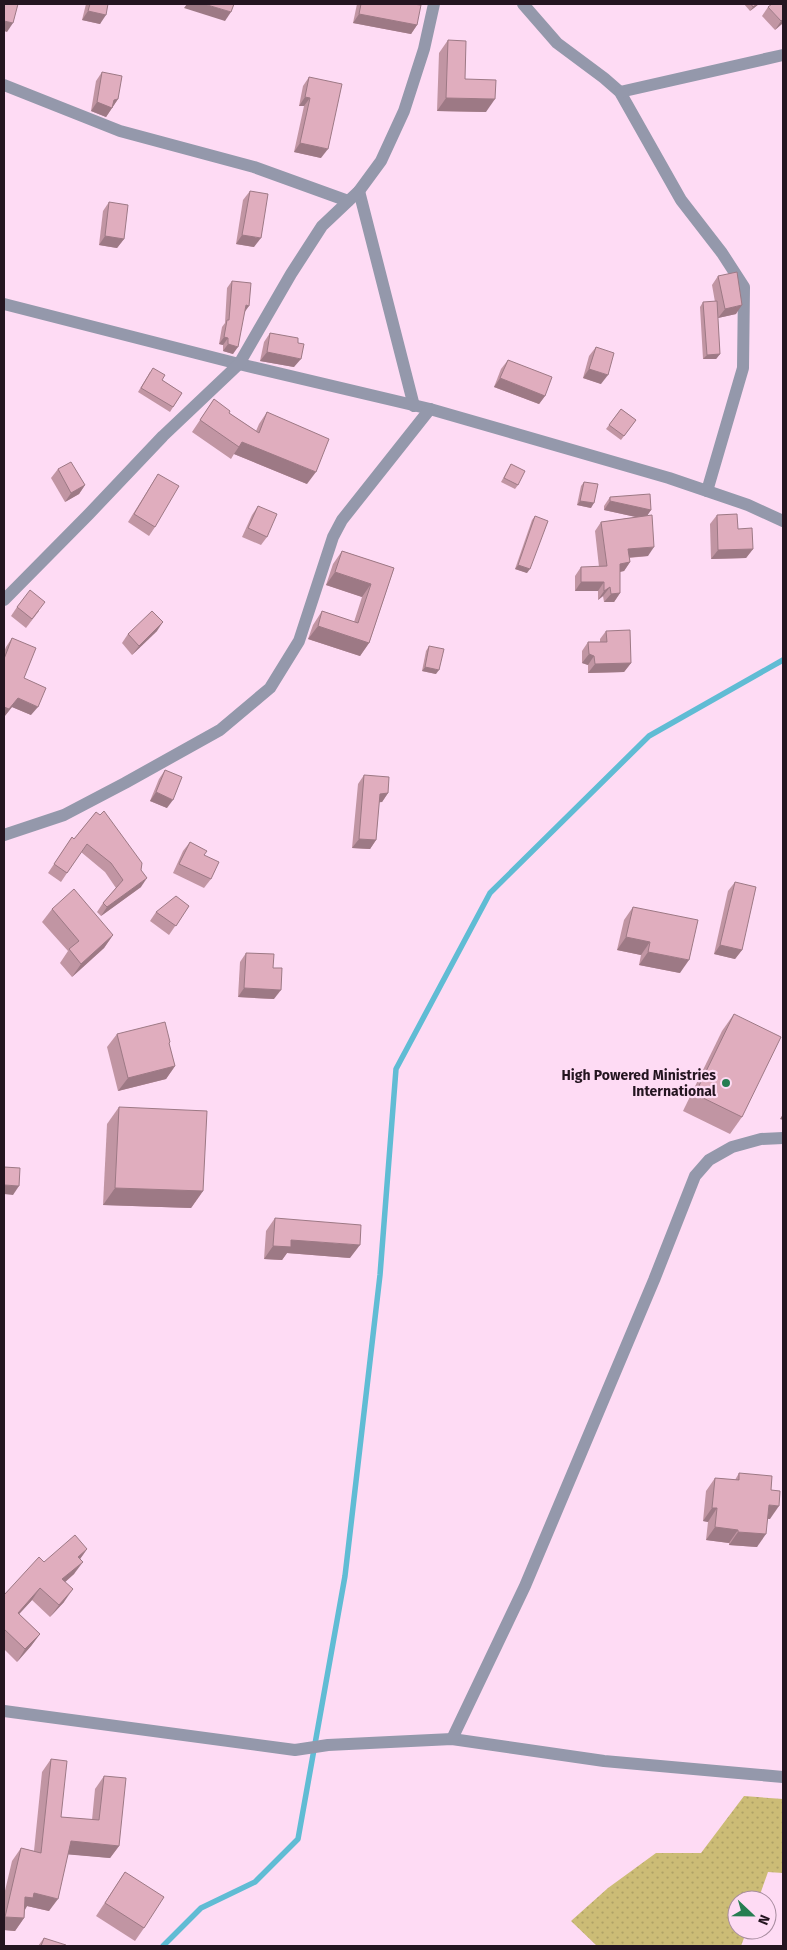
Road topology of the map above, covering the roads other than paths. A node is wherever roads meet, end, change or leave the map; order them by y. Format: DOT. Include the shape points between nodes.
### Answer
graph roads {
  1 [pos="434,4"];
  2 [pos="523,4"];
  3 [pos="783,55"];
  4 [pos="4,85"];
  5 [pos="620,92"];
  6 [pos="359,191"];
  7 [pos="348,201"];
  8 [pos="4,304"];
  9 [pos="239,364"];
  10 [pos="414,406"];
  11 [pos="430,410"];
  12 [pos="707,491"];
  13 [pos="783,521"];
  14 [pos="4,600"];
  15 [pos="4,835"];
  16 [pos="783,1138"];
  17 [pos="4,1711"];
  18 [pos="452,1739"];
  19 [pos="783,1776"];
  1 -- 6 [label="street" via="424,49 404,111 381,161"];
  2 -- 5 [label="street" via="557,43"];
  3 -- 5 [label="street"];
  4 -- 7 [label="street" via="120,131 254,167"];
  5 -- 12 [label="street" via="681,200 744,286 743,368"];
  6 -- 7 [label="street"];
  6 -- 10 [label="street"];
  7 -- 9 [label="street" via="322,226"];
  8 -- 9 [label="street"];
  9 -- 10 [label="street"];
  9 -- 14 [label="street" via="163,436"];
  10 -- 11 [label="street"];
  11 -- 12 [label="street"];
  11 -- 15 [label="street" via="342,520 333,537 299,641 270,688 220,730 64,815"];
  12 -- 13 [label="street"];
  16 -- 18 [label="street" via="761,1139 732,1147 709,1160 695,1176 526,1586"];
  17 -- 18 [label="street" via="295,1750 328,1744"];
  18 -- 19 [label="street" via="604,1761"];
}
